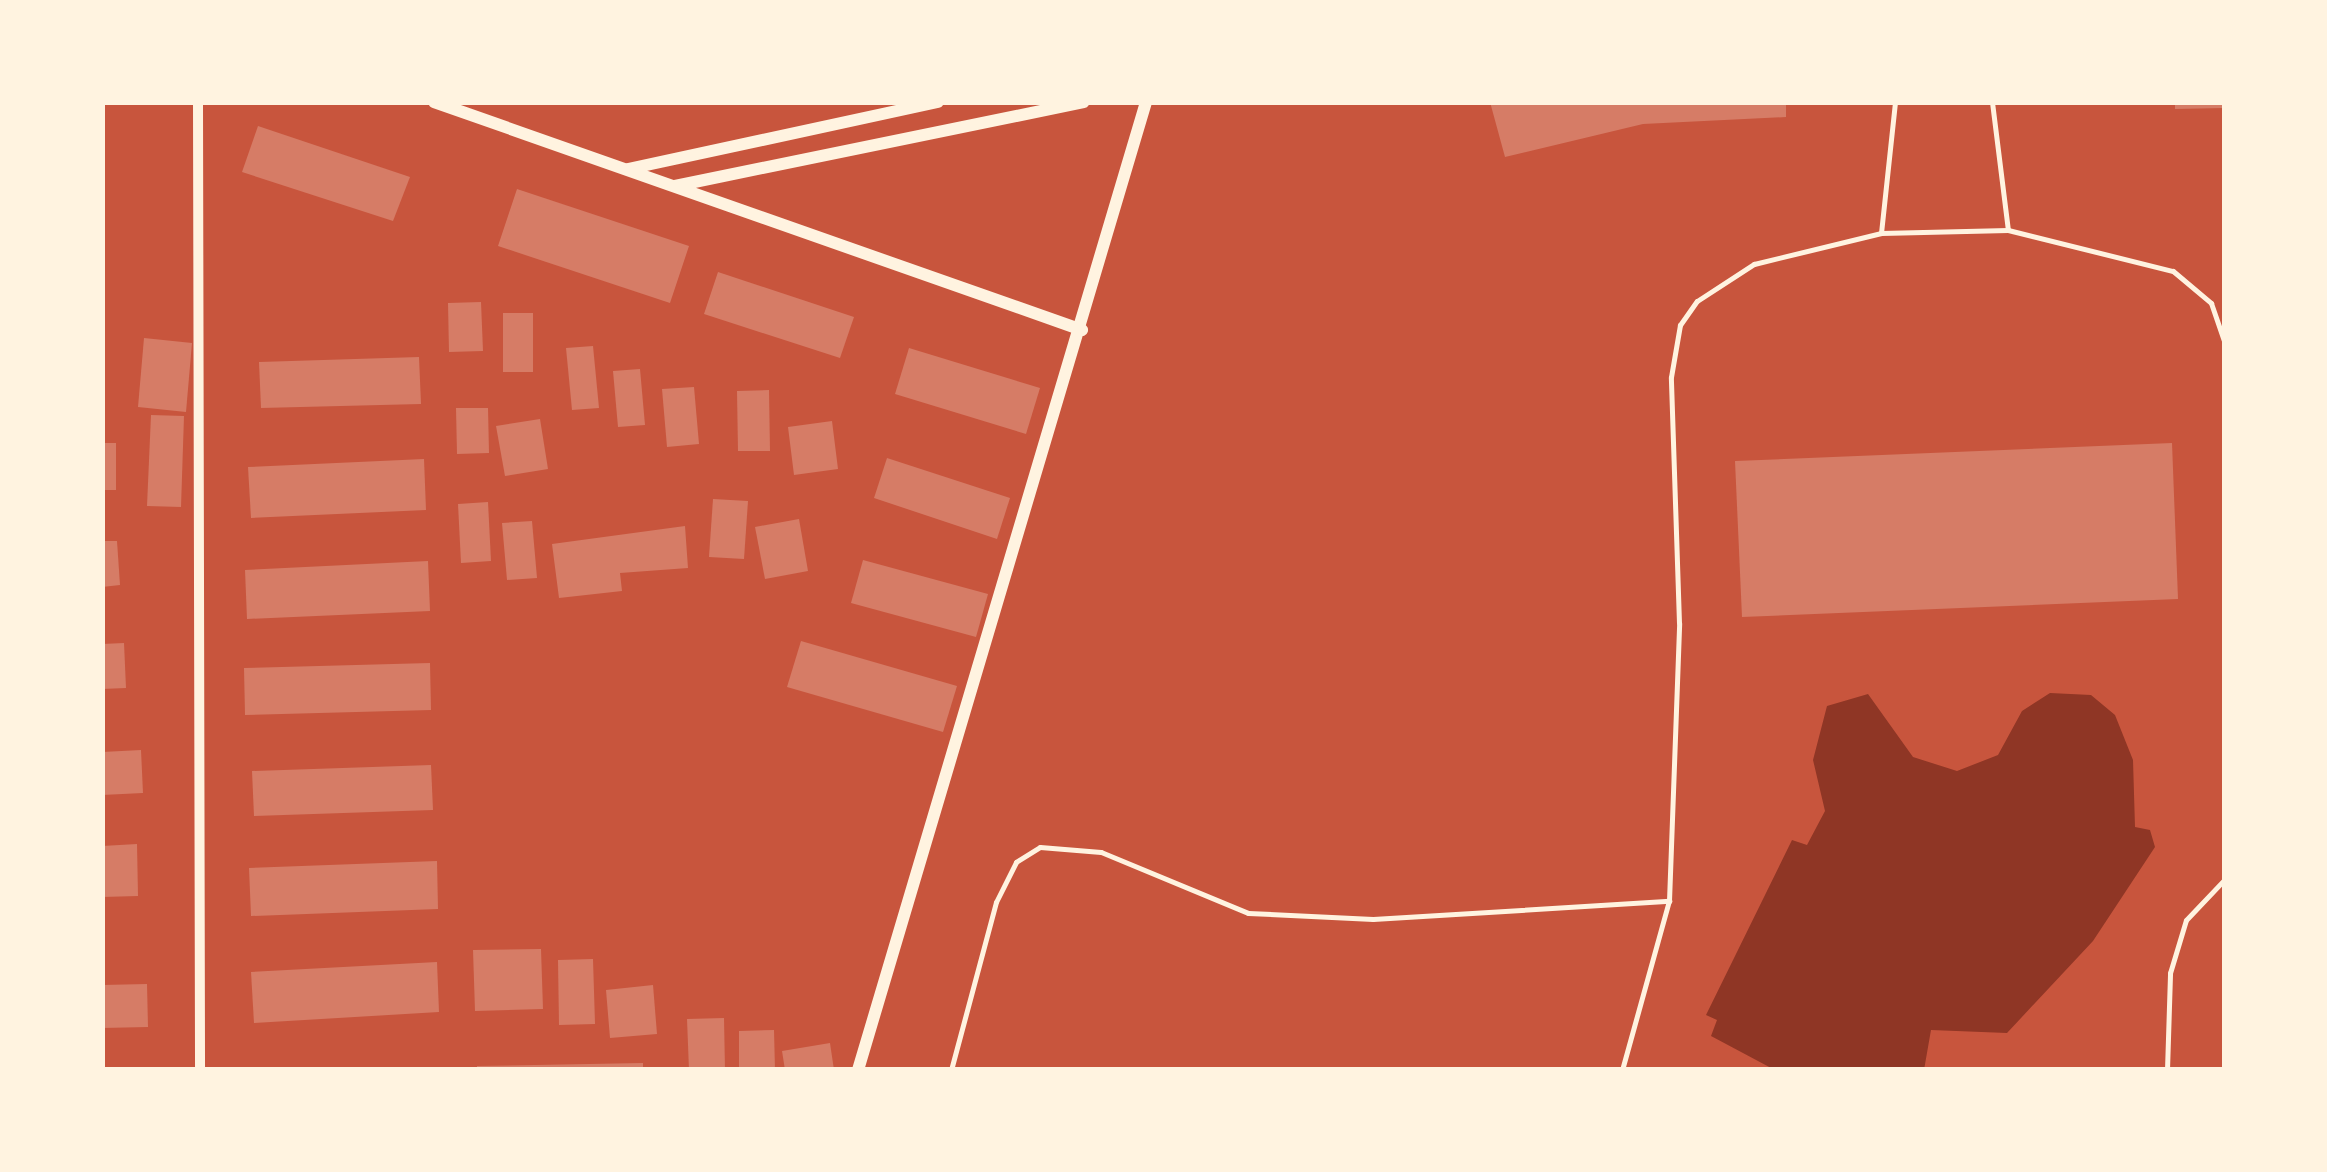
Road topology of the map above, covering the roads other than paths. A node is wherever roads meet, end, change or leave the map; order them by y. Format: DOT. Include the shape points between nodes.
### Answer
graph roads {
  1 [pos="198,102"];
  2 [pos="434,102"];
  3 [pos="938,102"];
  4 [pos="1083,102"];
  5 [pos="1146,102"];
  6 [pos="1894,102"];
  7 [pos="1992,102"];
  8 [pos="624,170"];
  9 [pos="672,187"];
  10 [pos="2008,230"];
  11 [pos="1881,233"];
  12 [pos="1082,330"];
  13 [pos="2224,340"];
  14 [pos="2224,880"];
  15 [pos="1669,901"];
  16 [pos="200,1070"];
  17 [pos="858,1070"];
  18 [pos="952,1070"];
  19 [pos="1622,1070"];
  20 [pos="2167,1070"];
  1 -- 16 [label="street"];
  2 -- 8 [label="street"];
  3 -- 8 [label="street"];
  4 -- 9 [label="street"];
  5 -- 12 [label="street"];
  6 -- 11 [label="lane"];
  7 -- 10 [label="lane"];
  8 -- 9 [label="street"];
  9 -- 12 [label="street"];
  10 -- 11 [label="lane"];
  10 -- 13 [label="lane" via="2173,271 2211,303"];
  11 -- 15 [label="lane" via="1754,264 1697,301 1674,360 1679,622"];
  12 -- 17 [label="street"];
  14 -- 20 [label="lane" via="2186,920 2170,974"];
  15 -- 18 [label="lane" via="1373,918 1248,913 1101,852 1040,847 1016,862 996,902"];
  15 -- 19 [label="lane"];
}
